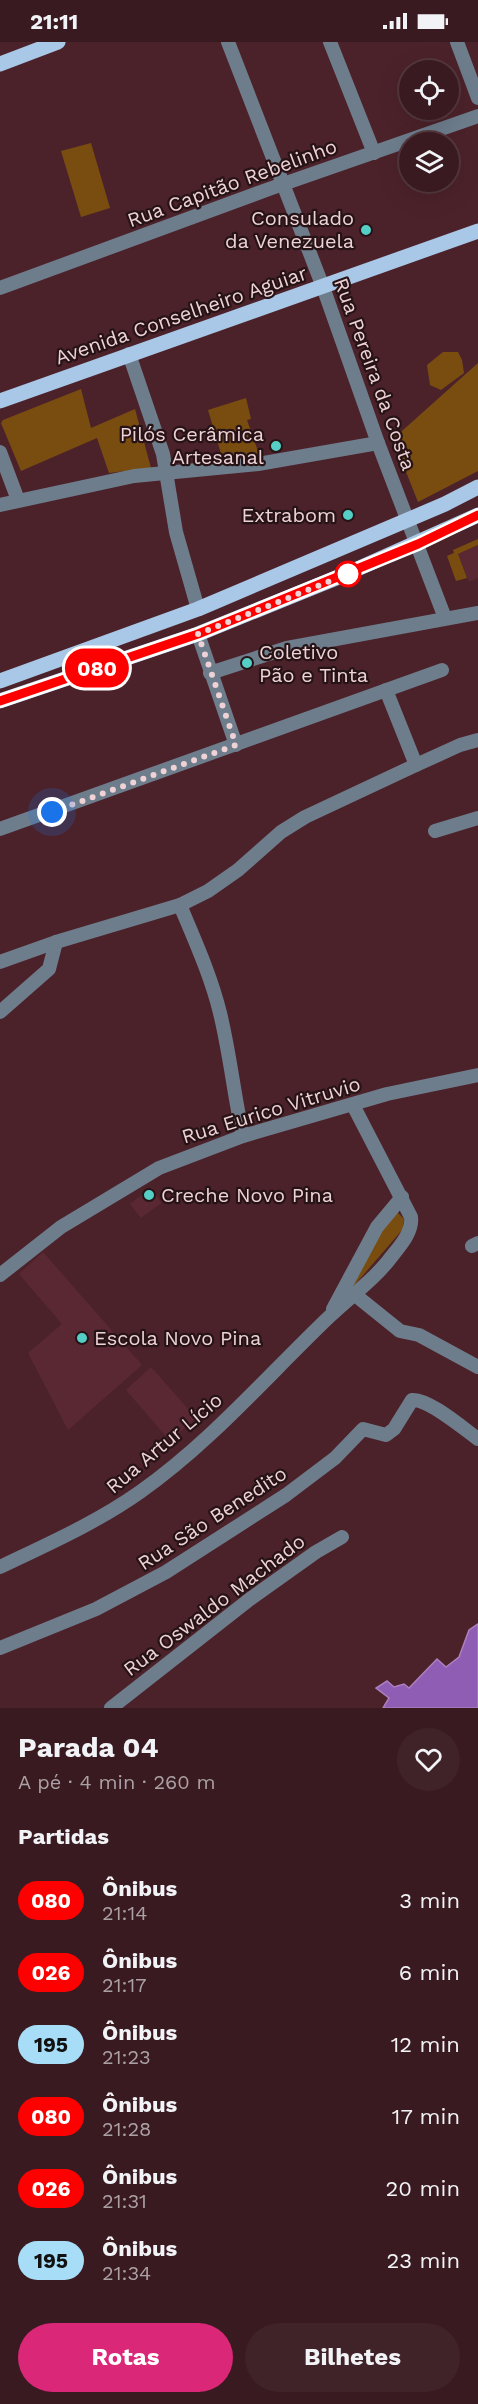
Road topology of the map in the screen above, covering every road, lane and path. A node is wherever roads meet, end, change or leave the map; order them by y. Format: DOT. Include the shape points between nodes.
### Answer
graph roads {
  1 [pos="58,42"];
  2 [pos="228,42"];
  3 [pos="330,42"];
  4 [pos="457,42"];
  5 [pos="0,64"];
  6 [pos="478,98"];
  7 [pos="478,116"];
  8 [pos="374,153"];
  9 [pos="282,185"];
  10 [pos="478,231"];
  11 [pos="323,287"];
  12 [pos="0,288"];
  13 [pos="129,354"];
  14 [pos="0,401"];
  15 [pos="378,443"];
  16 [pos="0,452"];
  17 [pos="168,474"];
  18 [pos="478,487"];
  19 [pos="18,500"];
  20 [pos="0,505"];
  21 [pos="478,515"];
  22 [pos="408,520"];
  23 [pos="418,544"];
  24 [pos="198,609"];
  25 [pos="478,612"];
  26 [pos="446,618"];
  27 [pos="198,634"];
  28 [pos="442,670"];
  29 [pos="210,673"];
  30 [pos="0,681"];
  31 [pos="386,690"];
  32 [pos="0,700"];
  33 [pos="478,740"];
  34 [pos="236,745"];
  35 [pos="416,765"];
  36 [pos="478,818"];
  37 [pos="0,829"];
  38 [pos="435,831"];
  39 [pos="180,905"];
  40 [pos="56,942"];
  41 [pos="0,962"];
  42 [pos="0,1012"];
  43 [pos="478,1075"];
  44 [pos="353,1105"];
  45 [pos="243,1136"];
  46 [pos="402,1197"];
  47 [pos="352,1273"];
  48 [pos="0,1275"];
  49 [pos="366,1283"];
  50 [pos="354,1294"];
  51 [pos="329,1316"];
  52 [pos="478,1367"];
  53 [pos="478,1439"];
  54 [pos="342,1537"];
  55 [pos="0,1567"];
  56 [pos="0,1648"];
  57 [pos="111,1708"];
  1 -- 5 [label="main road"];
  2 -- 9 [label="street, Rua Pereira da Costa"];
  3 -- 8 [label="street"];
  4 -- 6 [label="street"];
  7 -- 8 [label="street, Rua Capitão Rebelinho"];
  8 -- 9 [label="street, Rua Capitão Rebelinho"];
  9 -- 11 [label="street, Rua Pereira da Costa"];
  9 -- 12 [label="street, Rua Capitão Rebelinho"];
  10 -- 11 [label="main road, Avenida Conselheiro Aguiar"];
  11 -- 13 [label="main road, Avenida Conselheiro Aguiar"];
  11 -- 15 [label="street, Rua Pereira da Costa"];
  13 -- 14 [label="main road, Avenida Conselheiro Aguiar"];
  13 -- 17 [label="street"];
  15 -- 17 [label="street" via="258,464"];
  15 -- 22 [label="street, Rua Pereira da Costa"];
  16 -- 19 [label="street"];
  17 -- 19 [label="street" via="134,476"];
  17 -- 24 [label="street" via="176,532"];
  18 -- 22 [label="main road"];
  19 -- 20 [label="street"];
  21 -- 23 [label="main road"];
  22 -- 23 [label="street, Rua Pereira da Costa"];
  22 -- 24 [label="main road"];
  23 -- 26 [label="street, Rua Pereira da Costa"];
  23 -- 27 [label="main road"];
  24 -- 30 [label="main road"];
  25 -- 26 [label="street"];
  26 -- 29 [label="street" via="287,648"];
  27 -- 29 [label="street"];
  27 -- 32 [label="main road"];
  28 -- 31 [label="street"];
  29 -- 34 [label="street"];
  31 -- 34 [label="street"];
  31 -- 35 [label="street"];
  33 -- 35 [label="street"];
  34 -- 37 [label="street"];
  35 -- 39 [label="street" via="305,817 281,832 238,870"];
  36 -- 38 [label="street"];
  39 -- 40 [label="street"];
  39 -- 45 [label="street" via="213,986"];
  40 -- 41 [label="street"];
  40 -- 42 [label="street" via="49,969"];
  43 -- 44 [label="street, Rua Eurico Vitruvio"];
  44 -- 45 [label="street, Rua Eurico Vitruvio"];
  44 -- 46 [label="street, Rua Artur Lício"];
  45 -- 48 [label="street, Rua Eurico Vitruvio" via="159,1168 61,1227"];
  46 -- 47 [label="street, Rua Artur Lício" via="377,1227"];
  46 -- 49 [label="street, Rua Artur Lício" via="411,1217 411,1228 392,1257"];
  47 -- 49 [label="street"];
  47 -- 51 [label="street, Rua Artur Lício"];
  49 -- 50 [label="street, Rua Artur Lício"];
  50 -- 51 [label="street, Rua Artur Lício"];
  50 -- 52 [label="street" via="400,1331 419,1335"];
  51 -- 55 [label="street, Rua Artur Lício" via="195,1447 142,1491 71,1534"];
  53 -- 56 [label="street, Rua São Benedito" via="436,1410 412,1400 386,1435 363,1429 313,1476 166,1572 96,1609"];
  54 -- 57 [label="street, Rua Oswaldo Machado" via="250,1599"];
}
